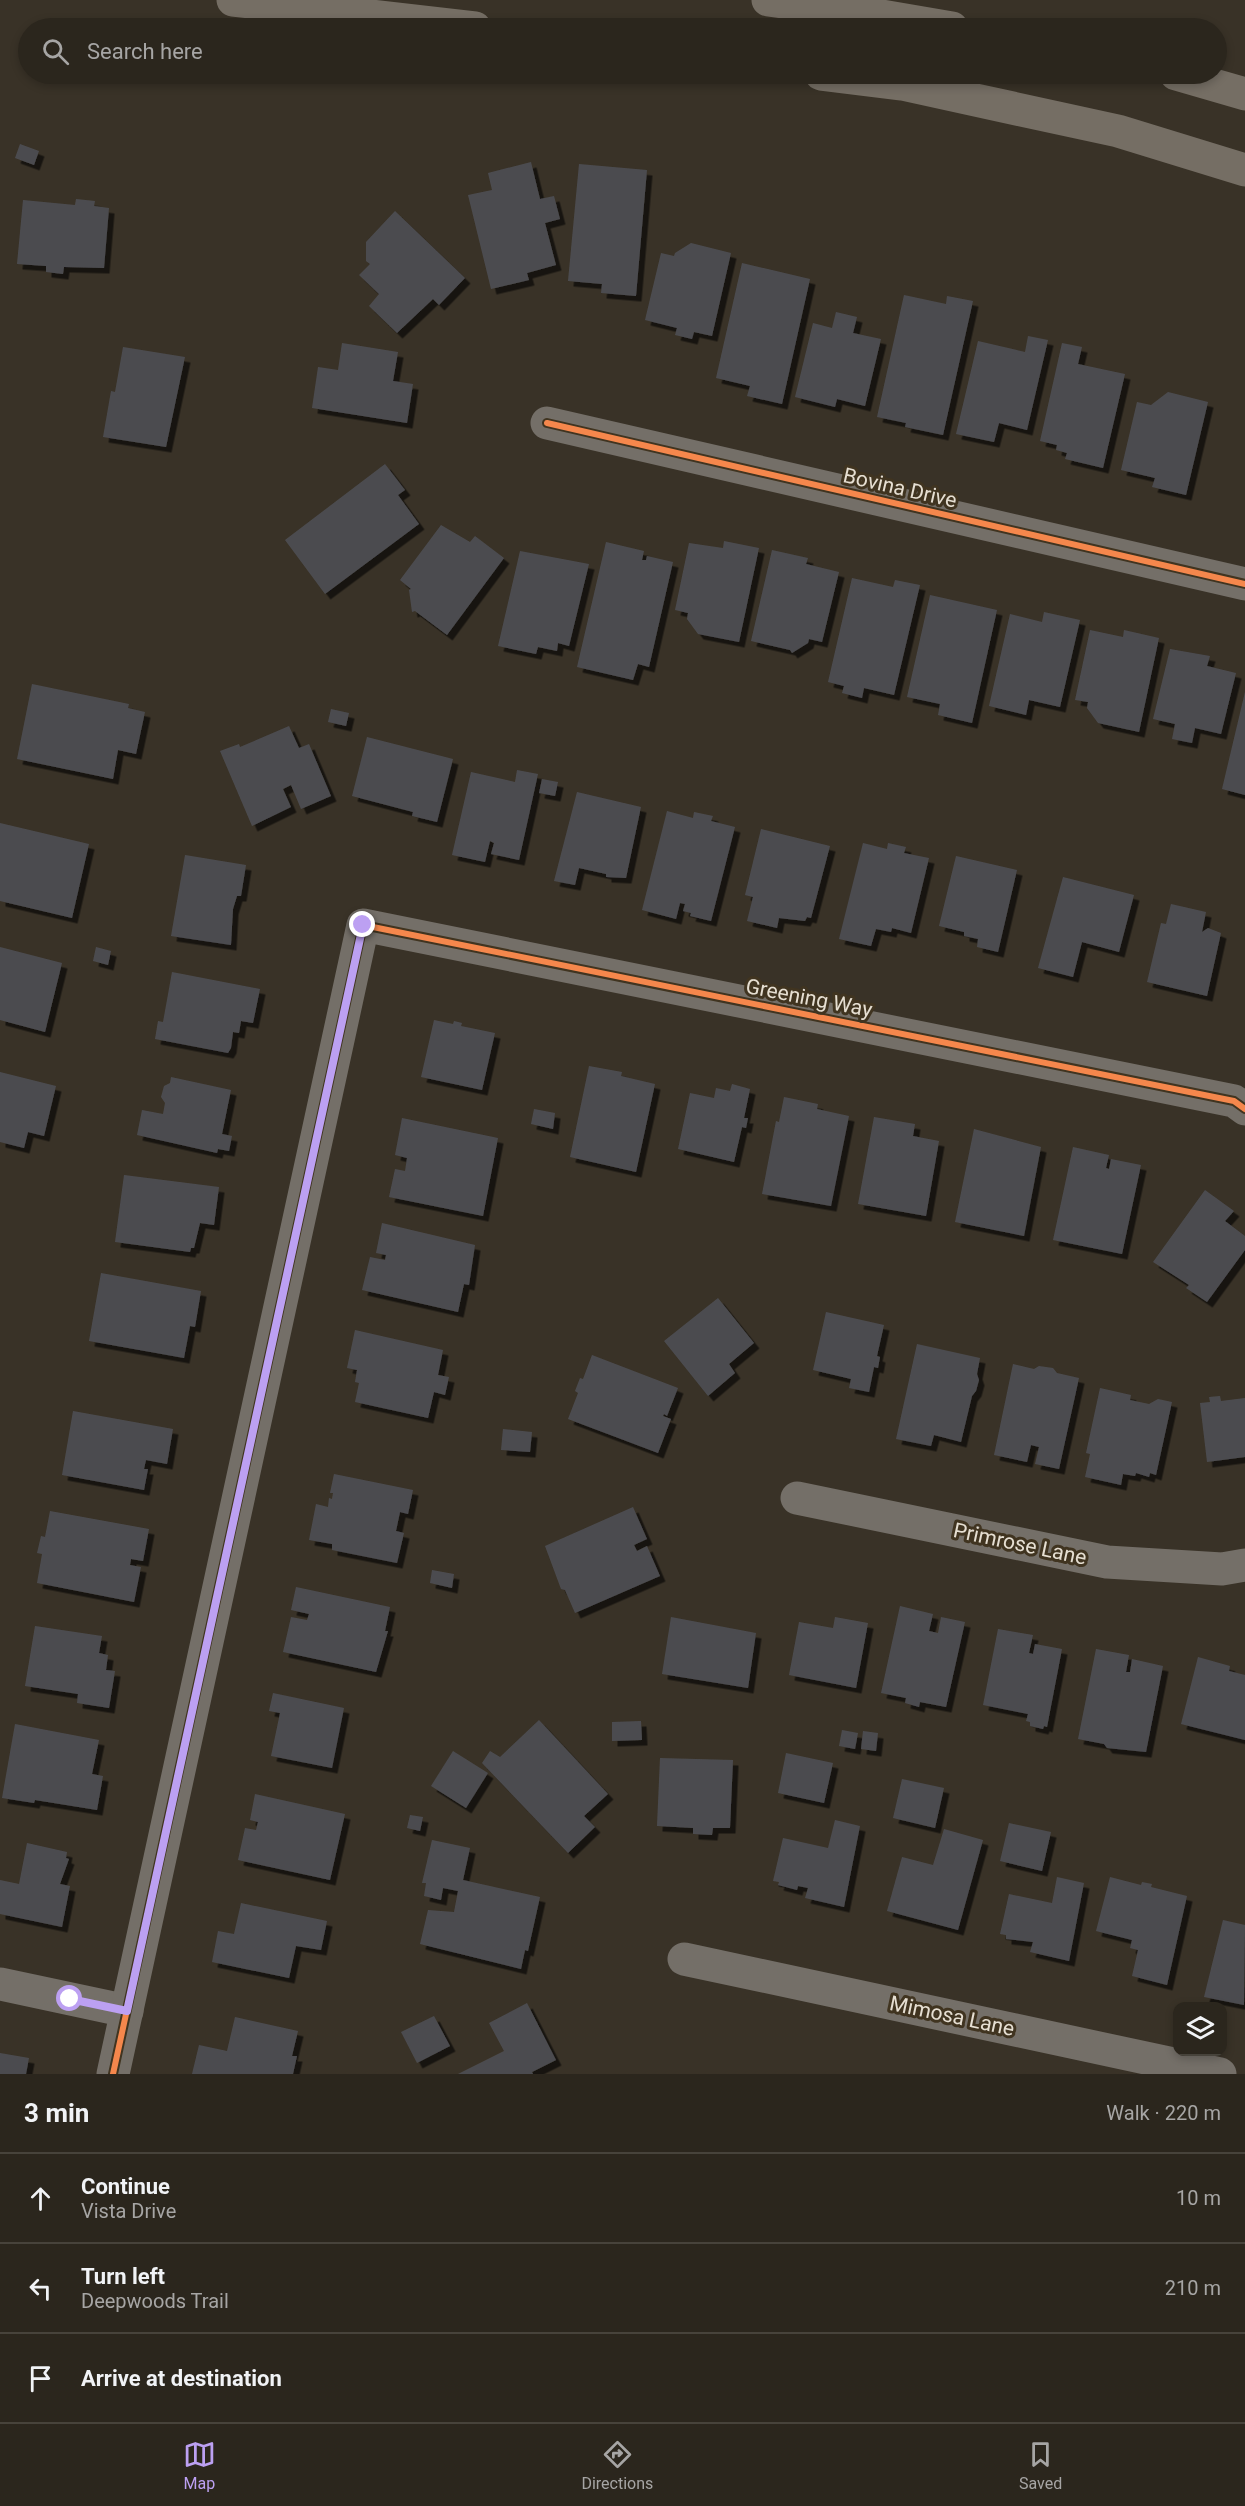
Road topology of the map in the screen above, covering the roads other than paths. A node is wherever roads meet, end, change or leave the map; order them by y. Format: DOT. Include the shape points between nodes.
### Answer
graph roads {
  1 [pos="234,0"];
  2 [pos="768,0"];
  3 [pos="873,7"];
  4 [pos="389,18"];
  5 [pos="914,18"];
  6 [pos="902,84"];
  7 [pos="1210,84"];
  8 [pos="1245,94"];
  9 [pos="1245,170"];
  10 [pos="547,423"];
  11 [pos="1243,576"];
  12 [pos="1245,1109"];
  13 [pos="796,1498"];
  14 [pos="1245,1565"];
  15 [pos="684,1959"];
  16 [pos="0,1983"];
  17 [pos="127,2011"];
  18 [pos="113,2074"];
  19 [pos="1220,2074"];
  1 -- 4 [label="main road"];
  2 -- 3 [label="main road"];
  3 -- 5 [label="main road"];
  6 -- 9 [label="main road" via="1118,131"];
  7 -- 8 [label="main road"];
  10 -- 11 [label="street, Bovina Drive"];
  12 -- 17 [label="street, Greening Way" via="1234,1101 363,925"];
  13 -- 14 [label="street, Primrose Lane" via="1107,1562 1222,1569"];
  15 -- 19 [label="street, Mimosa Lane"];
  16 -- 17 [label="street"];
  17 -- 18 [label="street"];
}
